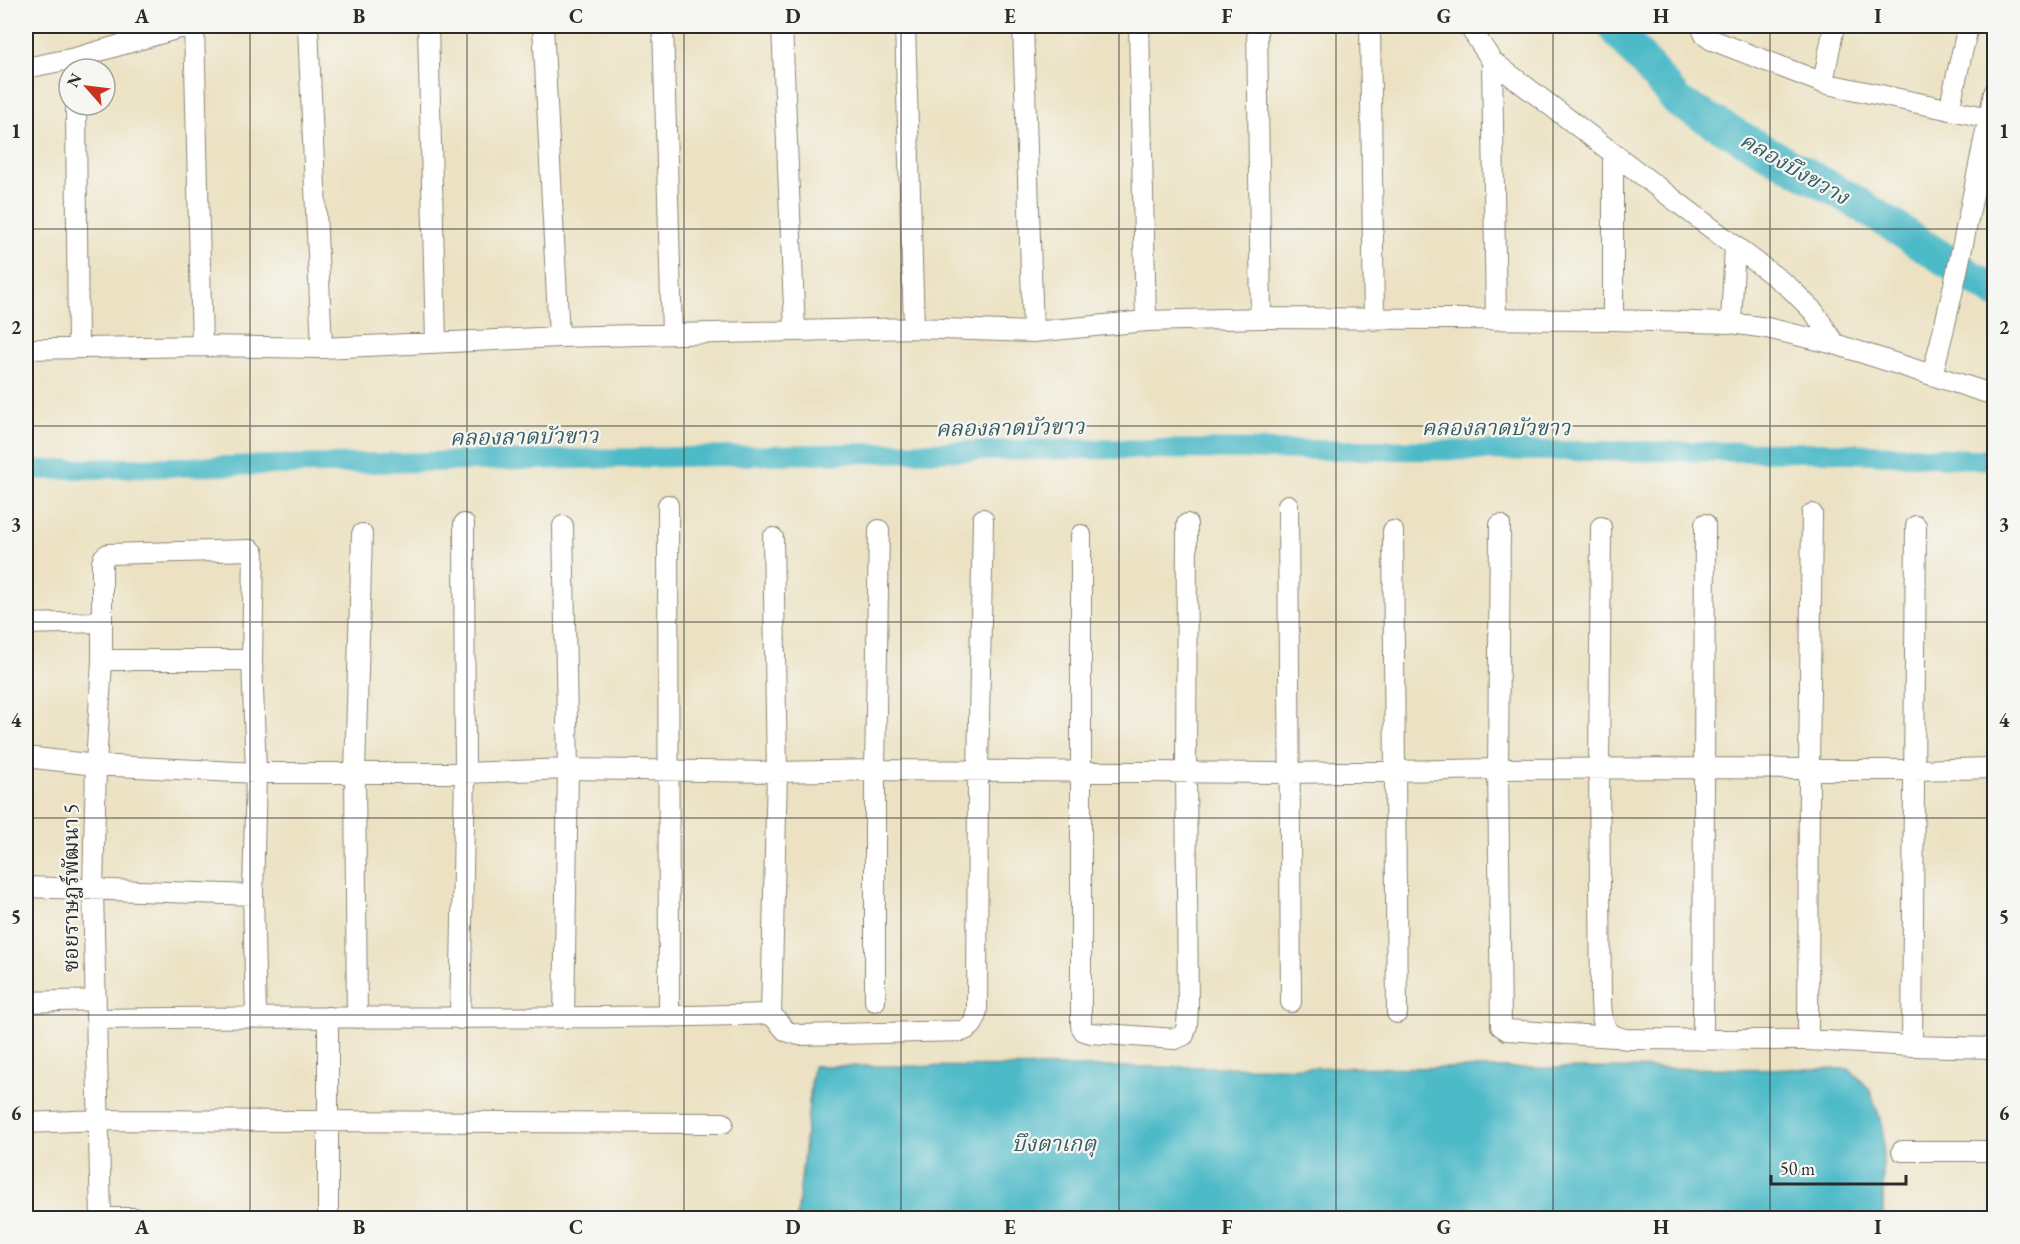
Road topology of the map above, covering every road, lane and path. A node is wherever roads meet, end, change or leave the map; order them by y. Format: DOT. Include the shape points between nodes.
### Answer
graph roads {
  1 [pos="188,26"];
  2 [pos="194,26"];
  3 [pos="308,26"];
  4 [pos="428,26"];
  5 [pos="543,26"];
  6 [pos="663,26"];
  7 [pos="782,26"];
  8 [pos="905,26"];
  9 [pos="1023,26"];
  10 [pos="1139,26"];
  11 [pos="1257,26"];
  12 [pos="1370,26"];
  13 [pos="1469,26"];
  14 [pos="1701,26"];
  15 [pos="1834,26"];
  16 [pos="1968,26"];
  17 [pos="96,57"];
  18 [pos="1492,61"];
  19 [pos="57,65"];
  20 [pos="26,68"];
  21 [pos="1824,83"];
  22 [pos="1995,93"];
  23 [pos="1949,110"];
  24 [pos="76,117"];
  25 [pos="1992,118"];
  26 [pos="1613,154"];
  27 [pos="1735,246"];
  28 [pos="1261,318"];
  29 [pos="1374,320"];
  30 [pos="1496,320"];
  31 [pos="1613,320"];
  32 [pos="1146,321"];
  33 [pos="1731,323"];
  34 [pos="914,328"];
  35 [pos="795,331"];
  36 [pos="1033,332"];
  37 [pos="672,334"];
  38 [pos="559,337"];
  39 [pos="436,342"];
  40 [pos="1835,344"];
  41 [pos="202,346"];
  42 [pos="78,348"];
  43 [pos="321,348"];
  44 [pos="26,349"];
  45 [pos="1932,375"];
  46 [pos="1992,393"];
  47 [pos="668,505"];
  48 [pos="1288,505"];
  49 [pos="1812,514"];
  50 [pos="983,519"];
  51 [pos="464,524"];
  52 [pos="1187,524"];
  53 [pos="1705,524"];
  54 [pos="1500,525"];
  55 [pos="563,526"];
  56 [pos="1916,526"];
  57 [pos="1601,527"];
  58 [pos="879,530"];
  59 [pos="1393,531"];
  60 [pos="362,534"];
  61 [pos="1081,535"];
  62 [pos="773,538"];
  63 [pos="101,622"];
  64 [pos="26,624"];
  65 [pos="102,660"];
  66 [pos="252,660"];
  67 [pos="26,757"];
  68 [pos="96,765"];
  69 [pos="1703,768"];
  70 [pos="1995,768"];
  71 [pos="568,769"];
  72 [pos="1498,769"];
  73 [pos="1599,769"];
  74 [pos="1809,769"];
  75 [pos="668,770"];
  76 [pos="875,770"];
  77 [pos="978,770"];
  78 [pos="1914,770"];
  79 [pos="1082,771"];
  80 [pos="1395,771"];
  81 [pos="355,772"];
  82 [pos="777,772"];
  83 [pos="1186,772"];
  84 [pos="256,773"];
  85 [pos="465,773"];
  86 [pos="1290,773"];
  87 [pos="26,887"];
  88 [pos="93,890"];
  89 [pos="253,896"];
  90 [pos="875,1001"];
  91 [pos="26,1002"];
  92 [pos="1292,1002"];
  93 [pos="95,1010"];
  94 [pos="1397,1013"];
  95 [pos="771,1014"];
  96 [pos="256,1016"];
  97 [pos="328,1017"];
  98 [pos="669,1017"];
  99 [pos="357,1018"];
  100 [pos="564,1018"];
  101 [pos="460,1019"];
  102 [pos="1615,1037"];
  103 [pos="1703,1040"];
  104 [pos="1808,1040"];
  105 [pos="1912,1046"];
  106 [pos="1995,1048"];
  107 [pos="98,1120"];
  108 [pos="328,1121"];
  109 [pos="26,1123"];
  110 [pos="723,1124"];
  111 [pos="1902,1151"];
  112 [pos="1995,1151"];
  113 [pos="101,1218"];
  114 [pos="134,1218"];
  115 [pos="328,1218"];
  1 -- 17 [label="street"];
  2 -- 41 [label="street"];
  3 -- 43 [label="street"];
  4 -- 39 [label="street"];
  5 -- 38 [label="street"];
  6 -- 37 [label="street"];
  7 -- 35 [label="street"];
  8 -- 34 [label="street"];
  9 -- 36 [label="street"];
  10 -- 32 [label="street"];
  11 -- 28 [label="street"];
  12 -- 29 [label="street"];
  13 -- 18 [label="street"];
  14 -- 21 [label="street" via="1712,40"];
  15 -- 21 [label="street"];
  16 -- 23 [label="street"];
  18 -- 26 [label="street"];
  18 -- 30 [label="street"];
  19 -- 20 [label="street"];
  21 -- 23 [label="street"];
  22 -- 25 [label="street"];
  23 -- 25 [label="street"];
  24 -- 42 [label="street"];
  25 -- 45 [label="street"];
  26 -- 27 [label="street"];
  26 -- 31 [label="street"];
  27 -- 33 [label="street"];
  27 -- 40 [label="street" via="1790,288 1814,312"];
  28 -- 29 [label="street"];
  28 -- 32 [label="street"];
  29 -- 30 [label="street"];
  30 -- 31 [label="street"];
  31 -- 33 [label="street"];
  32 -- 36 [label="street"];
  33 -- 40 [label="street"];
  34 -- 35 [label="street"];
  34 -- 36 [label="street"];
  35 -- 37 [label="street"];
  37 -- 38 [label="street"];
  38 -- 39 [label="street"];
  39 -- 43 [label="street"];
  40 -- 45 [label="street"];
  41 -- 42 [label="street"];
  41 -- 43 [label="street"];
  42 -- 44 [label="street"];
  45 -- 46 [label="street"];
  47 -- 75 [label="street"];
  48 -- 86 [label="street"];
  49 -- 74 [label="street"];
  50 -- 77 [label="street"];
  51 -- 85 [label="street"];
  52 -- 83 [label="street"];
  53 -- 69 [label="street"];
  54 -- 72 [label="street"];
  55 -- 71 [label="street"];
  56 -- 78 [label="street"];
  57 -- 73 [label="street"];
  58 -- 76 [label="street"];
  59 -- 80 [label="street"];
  60 -- 81 [label="street"];
  61 -- 79 [label="street"];
  62 -- 82 [label="street"];
  63 -- 64 [label="street"];
  63 -- 65 [label="street, ซอยราษฎร์พัฒนา 5"];
  63 -- 66 [label="street, ซอยราษฎร์พัฒนา 5" via="104,557 108,554 253,550"];
  65 -- 66 [label="street"];
  65 -- 68 [label="street, ซอยราษฎร์พัฒนา 5"];
  66 -- 84 [label="street"];
  67 -- 68 [label="street"];
  68 -- 84 [label="street"];
  68 -- 88 [label="street, ซอยราษฎร์พัฒนา 5"];
  69 -- 73 [label="street"];
  69 -- 74 [label="street"];
  69 -- 103 [label="street"];
  70 -- 78 [label="street"];
  71 -- 75 [label="street"];
  71 -- 85 [label="street"];
  71 -- 100 [label="street"];
  72 -- 73 [label="street"];
  72 -- 80 [label="street"];
  72 -- 102 [label="street" via="1501,1026 1507,1030"];
  73 -- 102 [label="street" via="1602,1022"];
  74 -- 78 [label="street"];
  74 -- 104 [label="street"];
  75 -- 82 [label="street"];
  75 -- 98 [label="street"];
  76 -- 77 [label="street"];
  76 -- 82 [label="street"];
  76 -- 90 [label="street"];
  77 -- 79 [label="street"];
  77 -- 95 [label="street" via="977,1009 971,1028 799,1035 786,1031"];
  78 -- 105 [label="street"];
  79 -- 83 [label="street"];
  79 -- 83 [label="street" via="1081,1026 1091,1033 1175,1038 1184,1035 1188,1016"];
  80 -- 86 [label="street"];
  80 -- 94 [label="street"];
  81 -- 84 [label="street"];
  81 -- 85 [label="street"];
  81 -- 99 [label="street"];
  82 -- 95 [label="street"];
  83 -- 86 [label="street"];
  84 -- 89 [label="street"];
  85 -- 101 [label="street"];
  86 -- 92 [label="street"];
  87 -- 88 [label="street"];
  88 -- 89 [label="street"];
  88 -- 93 [label="street, ซอยราษฎร์พัฒนา 5"];
  89 -- 96 [label="street"];
  91 -- 93 [label="street"];
  93 -- 96 [label="street"];
  93 -- 107 [label="street, ซอยราษฎร์พัฒนา 5"];
  95 -- 98 [label="street"];
  96 -- 97 [label="street"];
  97 -- 99 [label="street"];
  97 -- 108 [label="street"];
  98 -- 100 [label="street"];
  99 -- 101 [label="street"];
  100 -- 101 [label="street"];
  102 -- 103 [label="street"];
  103 -- 104 [label="street"];
  104 -- 105 [label="street"];
  105 -- 106 [label="street"];
  107 -- 108 [label="street"];
  107 -- 109 [label="street"];
  107 -- 113 [label="street, ซอยราษฎร์พัฒนา 5"];
  108 -- 110 [label="street"];
  108 -- 115 [label="street"];
  111 -- 112 [label="street"];
  113 -- 114 [label="street"];
}
